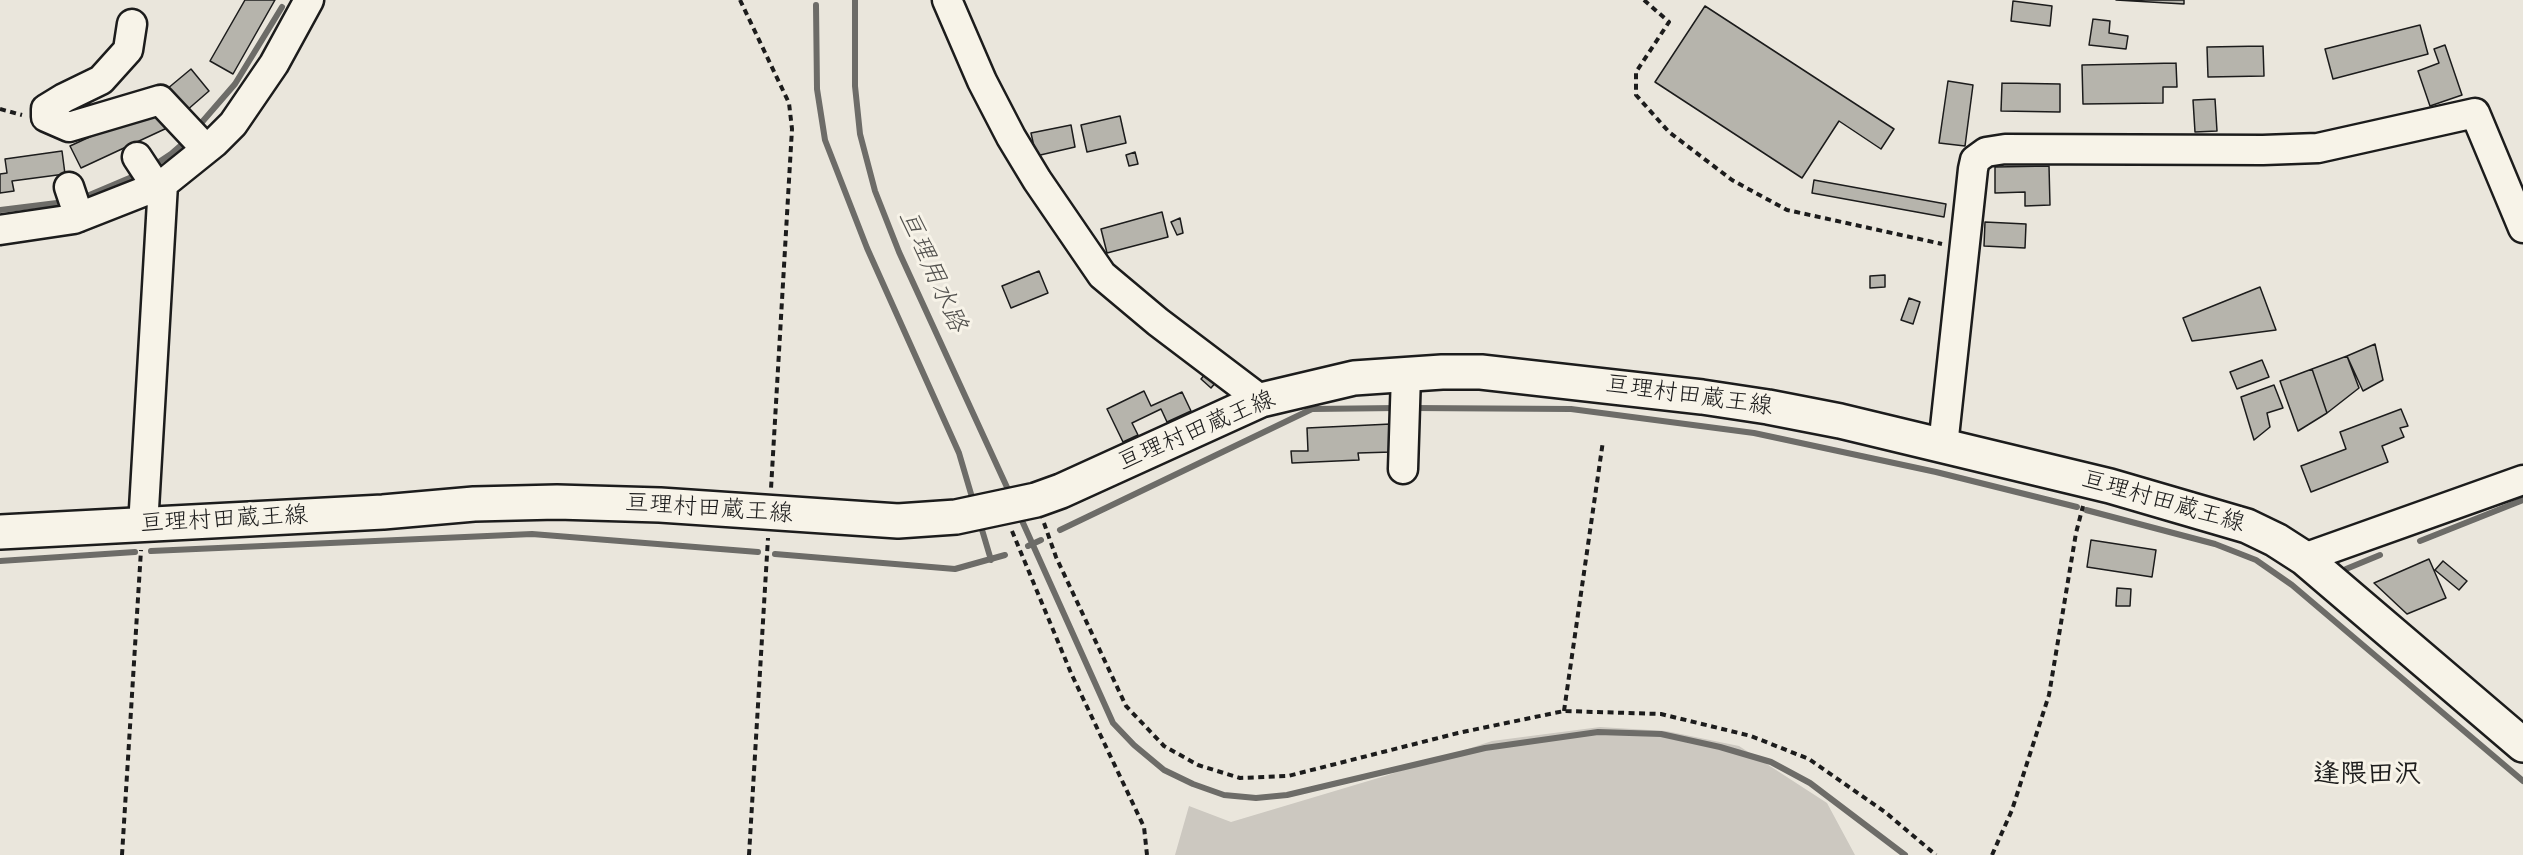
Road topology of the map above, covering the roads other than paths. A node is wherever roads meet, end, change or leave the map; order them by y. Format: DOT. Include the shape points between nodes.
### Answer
graph roads {
  1 [pos="947,0"];
  2 [pos="302,2"];
  3 [pos="132,24"];
  4 [pos="206,150"];
  5 [pos="137,157"];
  6 [pos="160,185"];
  7 [pos="69,188"];
  8 [pos="79,217"];
  9 [pos="2523,228"];
  10 [pos="0,230"];
  11 [pos="1406,374"];
  12 [pos="1261,400"];
  13 [pos="1943,446"];
  14 [pos="1403,470"];
  15 [pos="2523,480"];
  16 [pos="143,526"];
  17 [pos="0,532"];
  18 [pos="2304,558"];
  19 [pos="2523,745"];
  1 -- 12 [label="street" via="1011,137 1102,275"];
  2 -- 4 [label="street" via="253,97"];
  3 -- 4 [label="street" via="128,50 100,80 46,109 46,117 69,127 160,100"];
  4 -- 6 [label="street"];
  5 -- 6 [label="street"];
  6 -- 8 [label="street"];
  6 -- 16 [label="street"];
  7 -- 8 [label="street"];
  8 -- 10 [label="street"];
  9 -- 13 [label="street" via="2475,113 2318,148 1986,152 1975,160 1972,169"];
  11 -- 12 [label="main road, 亘理村田蔵王線" via="1354,378"];
  11 -- 13 [label="main road, 亘理村田蔵王線" via="1481,372 1702,398 1829,419"];
  11 -- 14 [label="street"];
  12 -- 16 [label="main road, 亘理村田蔵王線" via="1036,500 956,517 898,521 557,501"];
  13 -- 18 [label="main road, 亘理村田蔵王線" via="2090,481 2247,526"];
  15 -- 18 [label="street"];
  16 -- 17 [label="main road, 亘理村田蔵王線"];
  18 -- 19 [label="main road, 亘理村田蔵王線"];
}
